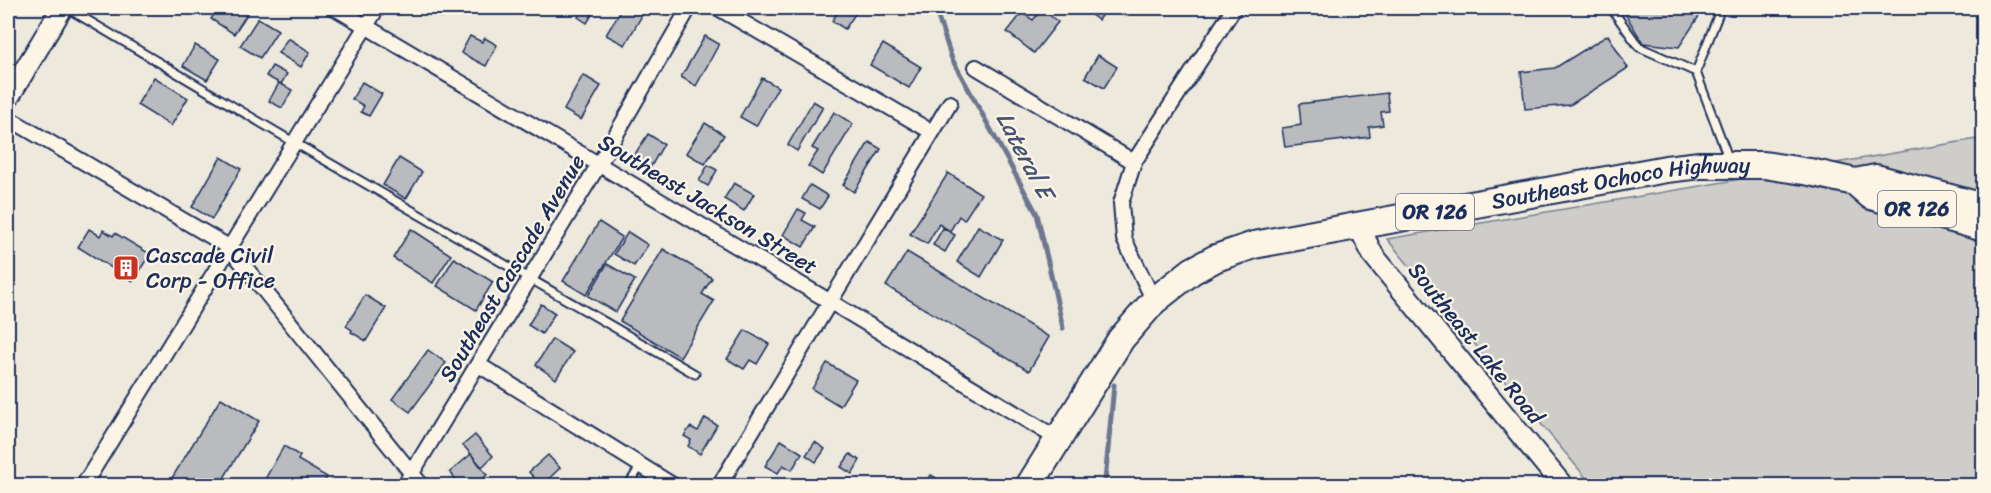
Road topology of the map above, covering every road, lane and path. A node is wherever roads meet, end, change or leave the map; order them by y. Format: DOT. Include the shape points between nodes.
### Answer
graph roads {
  1 [pos="62,8"];
  2 [pos="67,8"];
  3 [pos="335,8"];
  4 [pos="377,8"];
  5 [pos="689,8"];
  6 [pos="718,8"];
  7 [pos="1234,8"];
  8 [pos="1611,8"];
  9 [pos="1720,8"];
  10 [pos="366,26"];
  11 [pos="976,67"];
  12 [pos="1696,72"];
  13 [pos="8,98"];
  14 [pos="950,103"];
  15 [pos="8,118"];
  16 [pos="932,132"];
  17 [pos="295,143"];
  18 [pos="1134,162"];
  19 [pos="599,164"];
  20 [pos="1731,165"];
  21 [pos="1856,182"];
  22 [pos="1983,207"];
  23 [pos="1359,227"];
  24 [pos="1983,228"];
  25 [pos="229,247"];
  26 [pos="530,279"];
  27 [pos="829,301"];
  28 [pos="1154,301"];
  29 [pos="479,365"];
  30 [pos="695,374"];
  31 [pos="1058,439"];
  32 [pos="641,465"];
  33 [pos="411,473"];
  34 [pos="724,484"];
  35 [pos="83,486"];
  36 [pos="404,486"];
  37 [pos="422,486"];
  38 [pos="628,486"];
  39 [pos="674,486"];
  40 [pos="1029,486"];
  41 [pos="1563,486"];
  1 -- 13 [label="street"];
  2 -- 17 [label="lane"];
  3 -- 10 [label="street, Southeast Jackson Street"];
  4 -- 10 [label="street"];
  5 -- 19 [label="street, Southeast Cascade Avenue"];
  6 -- 16 [label="street"];
  7 -- 18 [label="street"];
  8 -- 12 [label="lane" via="1639,47"];
  9 -- 12 [label="lane"];
  10 -- 17 [label="street"];
  10 -- 19 [label="street, Southeast Jackson Street"];
  11 -- 18 [label="street"];
  12 -- 20 [label="lane"];
  14 -- 16 [label="street"];
  15 -- 25 [label="street"];
  16 -- 27 [label="street"];
  17 -- 25 [label="street"];
  17 -- 26 [label="lane"];
  18 -- 28 [label="street" via="1120,203 1124,239"];
  19 -- 26 [label="street, Southeast Cascade Avenue"];
  19 -- 27 [label="street, Southeast Jackson Street"];
  20 -- 21 [label="highway, Southeast Ochoco Highway / OR 126" via="1764,165"];
  20 -- 23 [label="highway, Southeast Ochoco Highway / OR 126" via="1666,169"];
  21 -- 22 [label="highway, Southeast Ochoco Highway / OR 126" via="1876,178"];
  21 -- 24 [label="highway, Southeast Ochoco Highway / OR 126" via="1871,196"];
  23 -- 28 [label="highway, Southeast Ochoco Highway / OR 126" via="1254,245 1216,258"];
  23 -- 41 [label="street, Southeast Lake Road" via="1373,255"];
  25 -- 33 [label="street"];
  25 -- 35 [label="street"];
  26 -- 29 [label="street, Southeast Cascade Avenue"];
  26 -- 30 [label="lane"];
  27 -- 31 [label="street, Southeast Jackson Street"];
  27 -- 34 [label="street"];
  28 -- 31 [label="highway, OR 126" via="1121,339"];
  29 -- 32 [label="street"];
  29 -- 33 [label="street, Southeast Cascade Avenue"];
  31 -- 40 [label="highway, OR 126"];
  32 -- 38 [label="lane"];
  32 -- 39 [label="street"];
  33 -- 36 [label="street, Southeast Cascade Avenue"];
  33 -- 37 [label="street"];
}
